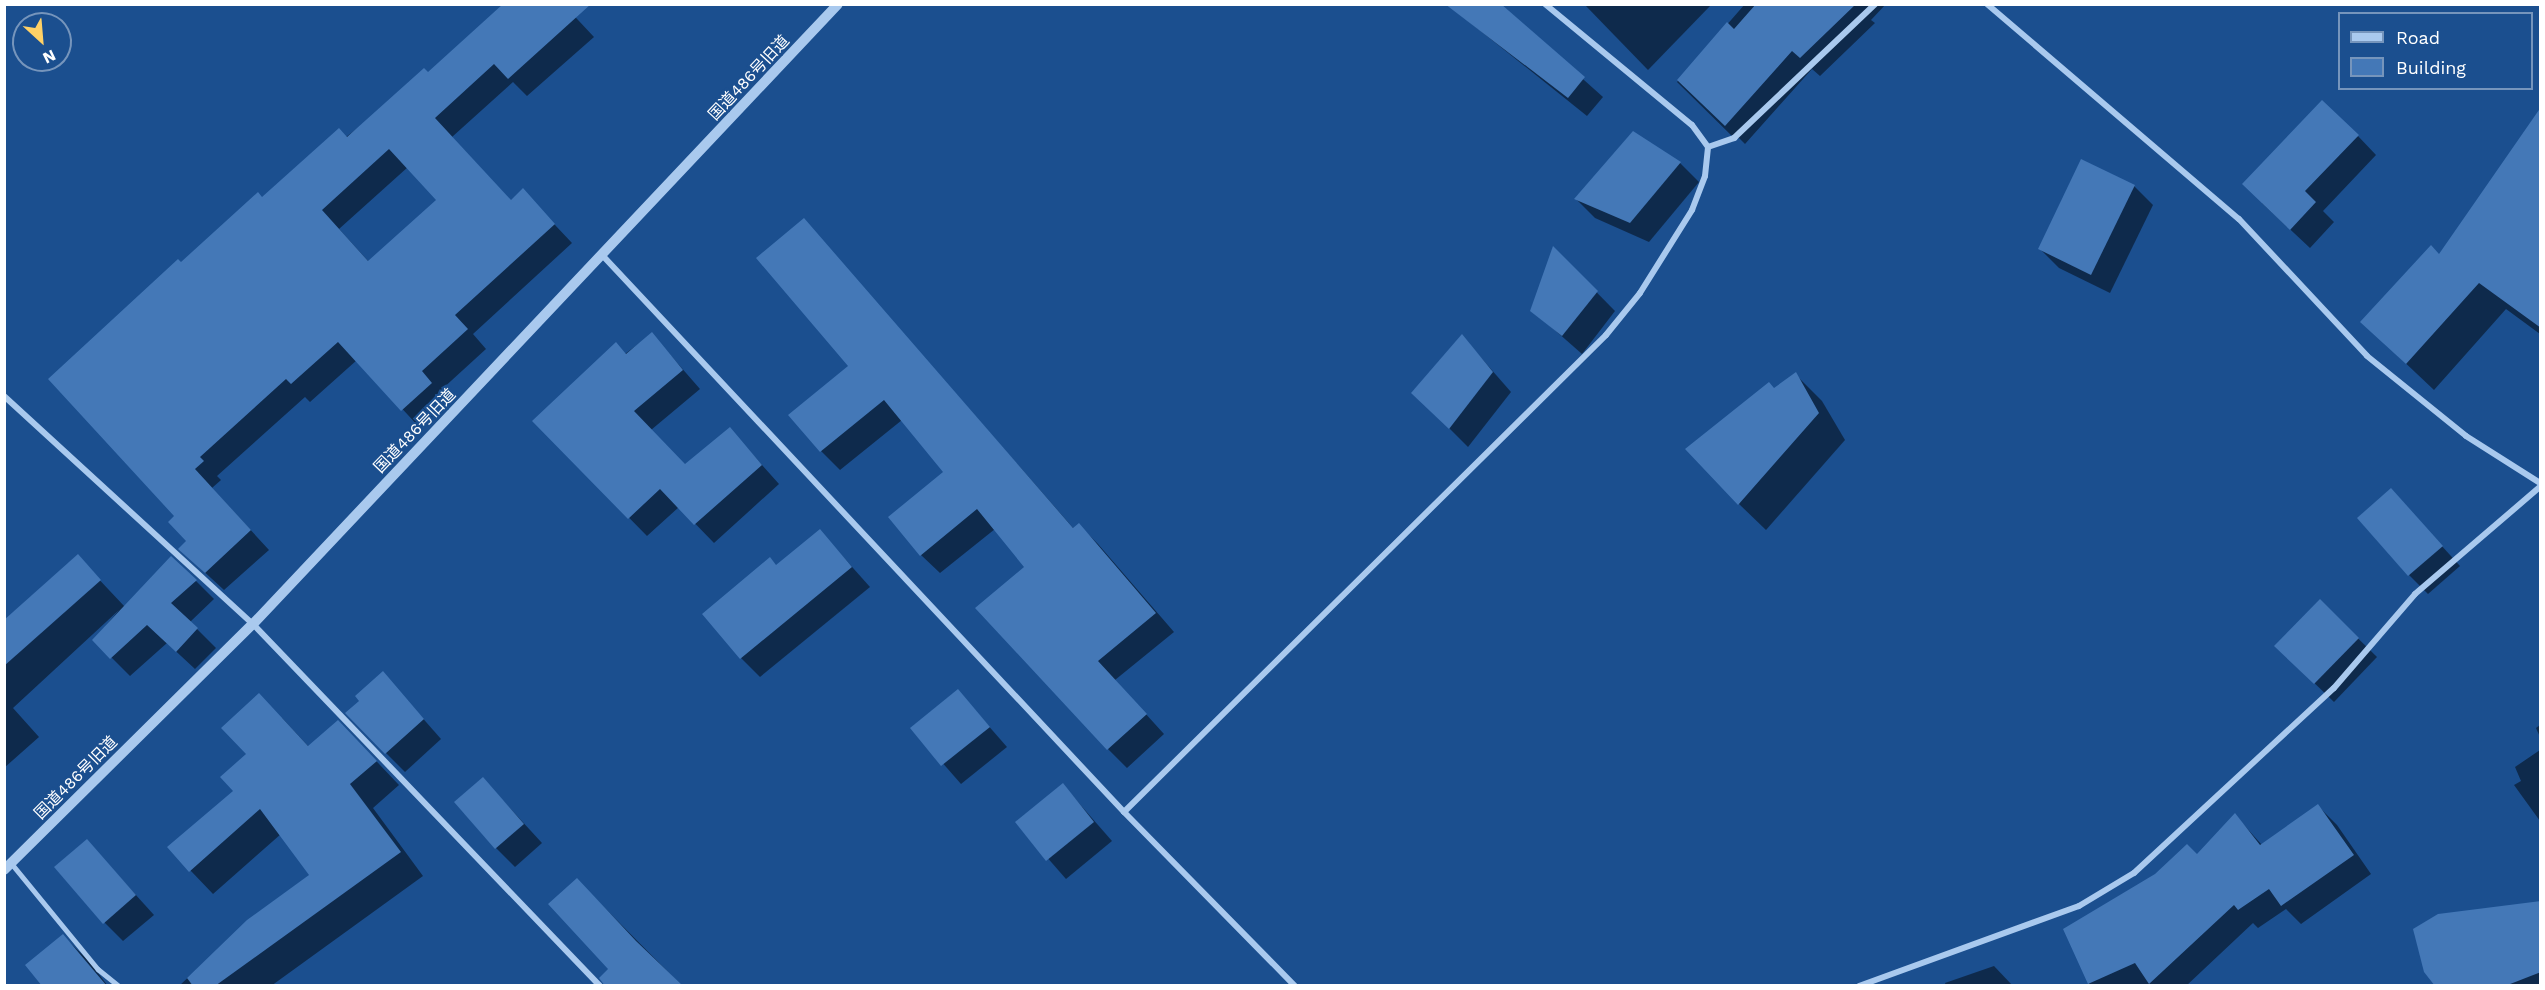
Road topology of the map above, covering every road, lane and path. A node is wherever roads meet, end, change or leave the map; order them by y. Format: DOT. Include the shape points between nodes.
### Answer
graph roads {
  1 [pos="838,4"];
  2 [pos="1545,4"];
  3 [pos="1875,4"];
  4 [pos="1987,4"];
  5 [pos="1708,147"];
  6 [pos="603,256"];
  7 [pos="4,396"];
  8 [pos="2541,485"];
  9 [pos="253,624"];
  10 [pos="1124,812"];
  11 [pos="8,867"];
  12 [pos="118,986"];
  13 [pos="600,986"];
  14 [pos="1295,986"];
  15 [pos="1859,986"];
  1 -- 6 [label="street, 国道486号旧道"];
  2 -- 5 [label="street" via="1692,125"];
  3 -- 5 [label="street" via="1734,138"];
  4 -- 8 [label="street" via="2239,219 2367,356 2466,436"];
  5 -- 10 [label="street" via="1705,176 1692,210 1640,294 1606,335"];
  6 -- 9 [label="street, 国道486号旧道"];
  6 -- 10 [label="street"];
  7 -- 9 [label="street"];
  8 -- 15 [label="street" via="2415,594 2334,688 2134,873 2079,906"];
  9 -- 11 [label="street, 国道486号旧道"];
  9 -- 13 [label="street"];
  10 -- 14 [label="street"];
  11 -- 12 [label="lane" via="98,969"];
}
